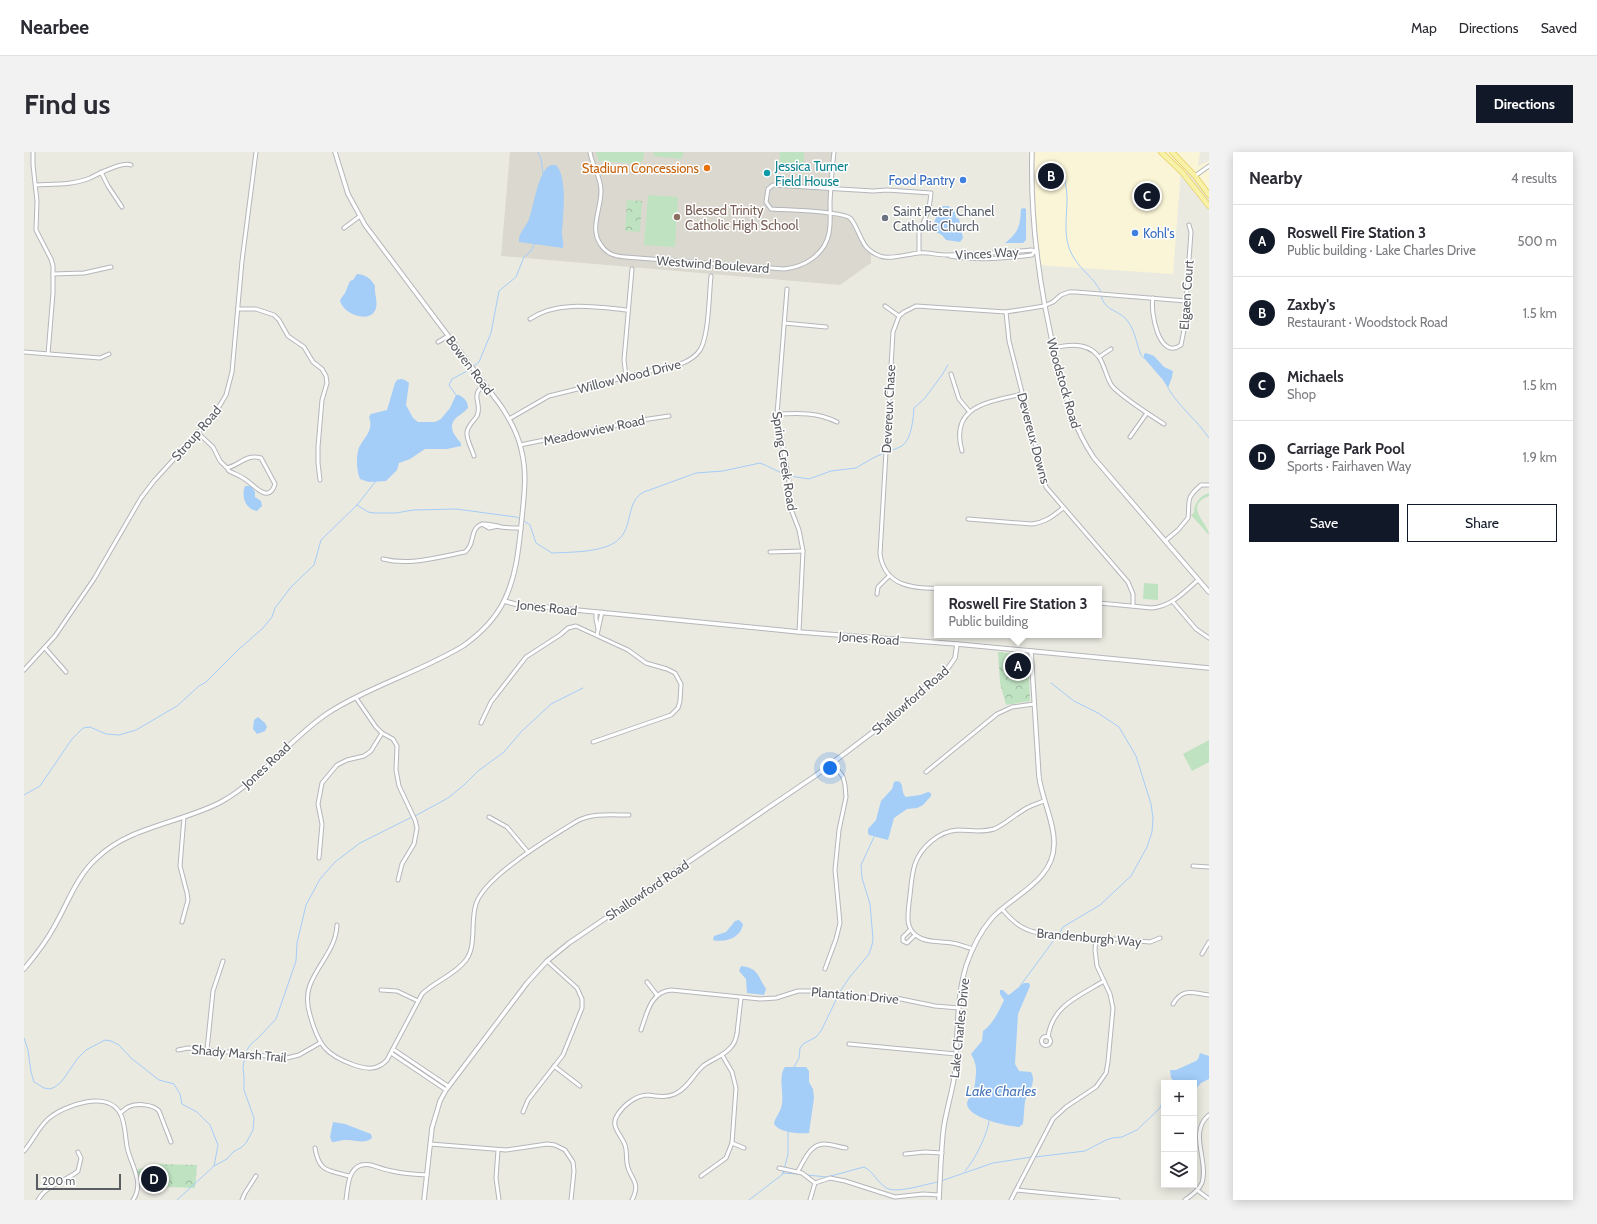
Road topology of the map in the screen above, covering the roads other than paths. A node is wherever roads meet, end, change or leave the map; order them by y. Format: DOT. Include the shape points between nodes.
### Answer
graph roads {
  1 [pos="33,152"];
  2 [pos="256,152"];
  3 [pos="335,152"];
  4 [pos="590,152"];
  5 [pos="834,152"];
  6 [pos="1032,152"];
  7 [pos="1161,152"];
  8 [pos="1172,152"];
  9 [pos="131,165"];
  10 [pos="1209,166"];
  11 [pos="101,172"];
  12 [pos="1195,176"];
  13 [pos="36,185"];
  14 [pos="831,189"];
  15 [pos="1209,195"];
  16 [pos="1209,206"];
  17 [pos="122,207"];
  18 [pos="830,214"];
  19 [pos="360,216"];
  20 [pos="1189,224"];
  21 [pos="344,228"];
  22 [pos="1035,251"];
  23 [pos="919,253"];
  24 [pos="111,267"];
  25 [pos="632,269"];
  26 [pos="53,274"];
  27 [pos="711,276"];
  28 [pos="787,289"];
  29 [pos="1153,298"];
  30 [pos="1186,301"];
  31 [pos="885,306"];
  32 [pos="1044,306"];
  33 [pos="238,309"];
  34 [pos="628,310"];
  35 [pos="1006,312"];
  36 [pos="898,316"];
  37 [pos="530,319"];
  38 [pos="784,323"];
  39 [pos="826,327"];
  40 [pos="448,336"];
  41 [pos="438,342"];
  42 [pos="1054,348"];
  43 [pos="1111,349"];
  44 [pos="24,352"];
  45 [pos="48,354"];
  46 [pos="109,354"];
  47 [pos="1099,357"];
  48 [pos="951,374"];
  49 [pos="626,377"];
  50 [pos="484,384"];
  51 [pos="1022,394"];
  52 [pos="969,411"];
  53 [pos="1147,413"];
  54 [pos="777,414"];
  55 [pos="669,416"];
  56 [pos="509,419"];
  57 [pos="837,422"];
  58 [pos="1164,424"];
  59 [pos="198,433"];
  60 [pos="1130,437"];
  61 [pos="520,445"];
  62 [pos="962,450"];
  63 [pos="474,456"];
  64 [pos="235,466"];
  65 [pos="227,468"];
  66 [pos="236,474"];
  67 [pos="320,480"];
  68 [pos="1209,486"];
  69 [pos="1063,508"];
  70 [pos="968,519"];
  71 [pos="521,528"];
  72 [pos="1165,541"];
  73 [pos="802,550"];
  74 [pos="770,552"];
  75 [pos="383,559"];
  76 [pos="889,576"];
  77 [pos="1198,580"];
  78 [pos="934,587"];
  79 [pos="1209,592"];
  80 [pos="877,594"];
  81 [pos="504,601"];
  82 [pos="1172,602"];
  83 [pos="1102,603"];
  84 [pos="1133,606"];
  85 [pos="596,612"];
  86 [pos="602,612"];
  87 [pos="598,628"];
  88 [pos="799,632"];
  89 [pos="597,635"];
  90 [pos="1209,638"];
  91 [pos="957,644"];
  92 [pos="46,648"];
  93 [pos="1031,651"];
  94 [pos="1209,668"];
  95 [pos="24,670"];
  96 [pos="66,672"];
  97 [pos="356,698"];
  98 [pos="1034,704"];
  99 [pos="481,723"];
  100 [pos="382,733"];
  101 [pos="593,742"];
  102 [pos="833,763"];
  103 [pos="926,772"];
  104 [pos="1044,801"];
  105 [pos="629,816"];
  106 [pos="184,817"];
  107 [pos="489,817"];
  108 [pos="528,852"];
  109 [pos="320,858"];
  110 [pos="1192,866"];
  111 [pos="1209,867"];
  112 [pos="398,880"];
  113 [pos="1002,909"];
  114 [pos="182,922"];
  115 [pos="337,925"];
  116 [pos="910,930"];
  117 [pos="915,936"];
  118 [pos="1096,938"];
  119 [pos="1160,938"];
  120 [pos="1209,942"];
  121 [pos="972,949"];
  122 [pos="1202,954"];
  123 [pos="222,961"];
  124 [pos="547,961"];
  125 [pos="24,969"];
  126 [pos="825,969"];
  127 [pos="1104,981"];
  128 [pos="646,984"];
  129 [pos="381,990"];
  130 [pos="657,995"];
  131 [pos="1209,996"];
  132 [pos="741,998"];
  133 [pos="418,1001"];
  134 [pos="1173,1004"];
  135 [pos="959,1008"];
  136 [pos="641,1030"];
  137 [pos="1048,1037"];
  138 [pos="320,1042"];
  139 [pos="849,1044"];
  140 [pos="393,1049"];
  141 [pos="178,1050"];
  142 [pos="207,1050"];
  143 [pos="391,1053"];
  144 [pos="956,1054"];
  145 [pos="722,1055"];
  146 [pos="554,1066"];
  147 [pos="580,1086"];
  148 [pos="447,1088"];
  149 [pos="523,1112"];
  150 [pos="120,1113"];
  151 [pos="1209,1115"];
  152 [pos="171,1142"];
  153 [pos="732,1143"];
  154 [pos="430,1144"];
  155 [pos="315,1148"];
  156 [pos="744,1148"];
  157 [pos="846,1148"];
  158 [pos="498,1150"];
  159 [pos="24,1151"];
  160 [pos="78,1152"];
  161 [pos="942,1153"];
  162 [pos="905,1154"];
  163 [pos="780,1168"];
  164 [pos="798,1171"];
  165 [pos="427,1175"];
  166 [pos="256,1176"];
  167 [pos="349,1176"];
  168 [pos="701,1176"];
  169 [pos="815,1183"];
  170 [pos="1016,1190"];
  171 [pos="1197,1190"];
  172 [pos="940,1194"];
  173 [pos="1092,1199"];
  174 [pos="1209,1199"];
  175 [pos="38,1200"];
  176 [pos="133,1200"];
  177 [pos="242,1200"];
  178 [pos="346,1200"];
  179 [pos="424,1200"];
  180 [pos="499,1200"];
  181 [pos="571,1200"];
  182 [pos="632,1200"];
  183 [pos="810,1200"];
  184 [pos="939,1200"];
  185 [pos="1011,1200"];
  186 [pos="1118,1200"];
  187 [pos="1185,1200"];
  1 -- 13 [label="street"];
  2 -- 33 [label="street, Stroup Road"];
  3 -- 19 [label="street, Bowen Road" via="348,194"];
  4 -- 18 [label="street, Westwind Boulevard" via="600,183 596,238 608,254 774,269 794,268 813,259 827,239 830,231"];
  5 -- 14 [label="street, Westwind Boulevard"];
  6 -- 22 [label="street, Woodstock Road"];
  7 -- 16 [label="main road" via="1182,172"];
  8 -- 12 [label="main road"];
  9 -- 11 [label="street" via="126,164"];
  10 -- 12 [label="street"];
  11 -- 13 [label="street" via="78,181"];
  11 -- 17 [label="street"];
  12 -- 15 [label="main road"];
  13 -- 26 [label="street" via="36,230 51,259"];
  14 -- 18 [label="street, Westwind Boulevard"];
  14 -- 18 [label="street, Vinces Way" via="773,185 768,189 766,202 771,209"];
  14 -- 23 [label="street, Vinces Way" via="931,193 929,209 919,233"];
  18 -- 23 [label="street, Vinces Way" via="842,214 851,219 864,246 879,256"];
  19 -- 21 [label="street"];
  19 -- 40 [label="street, Bowen Road"];
  20 -- 30 [label="street, Elgaen Court" via="1191,232"];
  22 -- 23 [label="street, Vinces Way" via="1029,256 986,259"];
  22 -- 32 [label="street, Woodstock Road"];
  24 -- 26 [label="street" via="84,273"];
  25 -- 34 [label="street"];
  26 -- 45 [label="street"];
  27 -- 49 [label="street, Willow Wood Drive" via="705,338 698,353 683,363"];
  28 -- 38 [label="street, Spring Creek Road"];
  29 -- 30 [label="street"];
  29 -- 30 [label="street, Elgaen Court" via="1153,317 1161,339 1164,346 1173,349 1181,345"];
  29 -- 32 [label="street" via="1069,292"];
  31 -- 36 [label="street"];
  32 -- 35 [label="street"];
  32 -- 42 [label="street, Woodstock Road"];
  33 -- 59 [label="street, Stroup Road" via="228,388 219,409"];
  33 -- 67 [label="street" via="256,309 276,316 288,336 304,347 326,376 318,447"];
  34 -- 37 [label="street" via="574,305 537,314"];
  34 -- 49 [label="street" via="624,360"];
  35 -- 36 [label="street" via="924,306 910,308"];
  35 -- 51 [label="street, Devereux Downs" via="1007,332"];
  36 -- 76 [label="street, Devereux Chase" via="893,332 880,554 882,566"];
  38 -- 39 [label="street"];
  38 -- 54 [label="street, Spring Creek Road"];
  40 -- 41 [label="street"];
  40 -- 50 [label="street, Bowen Road"];
  42 -- 47 [label="street" via="1074,344 1091,350"];
  42 -- 72 [label="street, Woodstock Road" via="1069,410 1086,446"];
  43 -- 47 [label="street"];
  44 -- 45 [label="street"];
  45 -- 46 [label="street" via="100,358"];
  47 -- 53 [label="street" via="1112,386"];
  48 -- 52 [label="street" via="959,399"];
  49 -- 56 [label="street, Willow Wood Drive" via="549,396"];
  50 -- 56 [label="street, Bowen Road"];
  50 -- 63 [label="street" via="478,391 477,416 467,431"];
  51 -- 52 [label="street" via="985,403"];
  51 -- 69 [label="street, Devereux Downs" via="1046,486"];
  52 -- 62 [label="street" via="961,427"];
  53 -- 58 [label="street"];
  53 -- 60 [label="street"];
  54 -- 57 [label="street" via="813,414"];
  54 -- 73 [label="street, Spring Creek Road" via="789,481 790,504 799,530"];
  55 -- 61 [label="street, Meadowview Road"];
  56 -- 61 [label="street, Bowen Road"];
  59 -- 65 [label="street" via="213,447"];
  59 -- 92 [label="street, Stroup Road" via="141,498 94,579"];
  61 -- 71 [label="street, Bowen Road" via="525,477"];
  64 -- 65 [label="street"];
  64 -- 66 [label="street"];
  64 -- 66 [label="street" via="246,457 261,458 275,484 269,492 264,493"];
  65 -- 66 [label="street"];
  68 -- 72 [label="street" via="1201,485 1190,496 1187,502 1188,518"];
  69 -- 70 [label="street" via="1049,519 1032,524"];
  69 -- 84 [label="street, Devereux Downs" via="1128,582 1133,594"];
  71 -- 75 [label="street" via="489,528 482,524 474,531 472,543 465,552 421,561 396,562"];
  71 -- 81 [label="street, Bowen Road" via="514,573"];
  72 -- 77 [label="street, Woodstock Road"];
  73 -- 74 [label="street"];
  73 -- 88 [label="street, Spring Creek Road"];
  76 -- 78 [label="street" via="903,585"];
  76 -- 80 [label="street" via="878,587"];
  77 -- 79 [label="street, Woodstock Road"];
  77 -- 82 [label="street"];
  81 -- 85 [label="street, Jones Road"];
  81 -- 97 [label="street, Jones Road" via="486,626 463,646"];
  82 -- 84 [label="street" via="1152,608"];
  82 -- 90 [label="street" via="1196,629"];
  83 -- 84 [label="street"];
  85 -- 86 [label="street, Jones Road"];
  85 -- 87 [label="street"];
  86 -- 87 [label="street"];
  86 -- 88 [label="street, Jones Road"];
  87 -- 89 [label="street"];
  88 -- 91 [label="street, Jones Road"];
  89 -- 99 [label="street" via="580,626 573,626 529,654 491,702"];
  89 -- 101 [label="street" via="628,650 646,663 671,670 679,677 681,688 679,705 671,715"];
  91 -- 93 [label="street, Jones Road"];
  91 -- 102 [label="street, Shallowford Road" via="955,658 948,668"];
  92 -- 95 [label="street, Stroup Road"];
  92 -- 96 [label="street"];
  93 -- 94 [label="street, Jones Road"];
  93 -- 98 [label="street, Lake Charles Drive"];
  97 -- 100 [label="street"];
  97 -- 106 [label="street, Jones Road" via="301,733 231,796"];
  98 -- 103 [label="street" via="1012,707 997,714"];
  98 -- 104 [label="street, Lake Charles Drive" via="1039,777"];
  100 -- 109 [label="street" via="371,751 337,765 322,783 318,804 322,824"];
  100 -- 112 [label="street" via="393,739 397,746 396,770 399,786 417,828 414,844 402,864"];
  102 -- 124 [label="street, Shallowford Road" via="569,943"];
  102 -- 126 [label="street" via="843,777 846,794 835,870 840,923"];
  104 -- 113 [label="street, Lake Charles Drive" via="1054,837 1051,860 1040,877"];
  104 -- 116 [label="street" via="1026,808 993,829 979,832 950,831 931,841 919,855 913,871 908,919"];
  105 -- 108 [label="street" via="597,815 584,818"];
  106 -- 114 [label="street" via="180,866 188,900"];
  106 -- 125 [label="street, Jones Road" via="124,840 97,858 78,881 49,936"];
  107 -- 108 [label="street" via="507,827"];
  108 -- 133 [label="street" via="479,896 474,910 471,948 466,961 428,988"];
  110 -- 111 [label="street"];
  113 -- 118 [label="street, Brandenburgh Way" via="1015,924 1030,932"];
  113 -- 121 [label="street, Lake Charles Drive" via="984,927"];
  115 -- 138 [label="street" via="333,945 312,980 308,993 308,1009"];
  116 -- 117 [label="street"];
  116 -- 117 [label="street" via="903,937 903,942 907,943"];
  117 -- 121 [label="street"];
  118 -- 119 [label="street, Brandenburgh Way" via="1150,942"];
  118 -- 127 [label="street" via="1098,972"];
  120 -- 122 [label="street"];
  121 -- 135 [label="street, Lake Charles Drive" via="963,978"];
  123 -- 142 [label="street" via="212,991"];
  124 -- 146 [label="street" via="577,988 582,1003 581,1013 568,1046"];
  124 -- 148 [label="street, Shallowford Road" via="527,983"];
  127 -- 137 [label="street" via="1059,1010 1051,1022"];
  127 -- 170 [label="street" via="1113,1008 1106,1074 1096,1088 1066,1107 1054,1119"];
  128 -- 130 [label="street"];
  129 -- 133 [label="street" via="397,991"];
  130 -- 132 [label="street, Plantation Drive" via="671,990"];
  130 -- 136 [label="street" via="651,1003"];
  131 -- 134 [label="street" via="1195,992 1185,993"];
  132 -- 135 [label="street, Plantation Drive" via="768,999 798,991 816,991 851,997 896,998"];
  132 -- 145 [label="street" via="736,1039"];
  133 -- 140 [label="street"];
  135 -- 144 [label="street, Lake Charles Drive"];
  138 -- 142 [label="street, Shady Marsh Trail" via="299,1055 287,1058"];
  138 -- 143 [label="street" via="336,1058 366,1068 381,1065"];
  139 -- 144 [label="street"];
  140 -- 143 [label="street"];
  140 -- 148 [label="street"];
  141 -- 142 [label="street, Shady Marsh Trail"];
  143 -- 148 [label="street"];
  144 -- 161 [label="street, Lake Charles Drive"];
  145 -- 153 [label="street" via="732,1072 736,1088"];
  145 -- 182 [label="street" via="704,1066 679,1092 666,1096 641,1096 630,1102 618,1114 615,1129 625,1146 627,1165 636,1185"];
  146 -- 147 [label="street"];
  146 -- 149 [label="street" via="528,1100"];
  148 -- 154 [label="street, Shallowford Road" via="436,1112"];
  150 -- 152 [label="street" via="131,1106 157,1108"];
  150 -- 159 [label="street" via="106,1103 87,1101 76,1104 46,1120"];
  150 -- 176 [label="street" via="128,1152 138,1180 138,1189"];
  151 -- 171 [label="street" via="1200,1130 1205,1173 1203,1182"];
  153 -- 156 [label="street"];
  153 -- 168 [label="street" via="726,1158"];
  154 -- 158 [label="street"];
  154 -- 165 [label="street, Shallowford Road"];
  155 -- 167 [label="street" via="323,1168"];
  157 -- 164 [label="street" via="817,1145"];
  158 -- 180 [label="street" via="496,1178"];
  158 -- 181 [label="street" via="547,1144 561,1147 569,1155 574,1167"];
  160 -- 175 [label="street" via="78,1171 49,1187"];
  161 -- 162 [label="street"];
  161 -- 172 [label="street, Lake Charles Drive"];
  163 -- 164 [label="street"];
  164 -- 169 [label="street"];
  165 -- 167 [label="street" via="395,1172 367,1165 356,1168"];
  165 -- 179 [label="street, Shallowford Road"];
  166 -- 177 [label="street"];
  167 -- 178 [label="street"];
  169 -- 172 [label="street" via="830,1178 895,1197"];
  169 -- 183 [label="street"];
  170 -- 173 [label="street"];
  170 -- 185 [label="street"];
  171 -- 174 [label="street"];
  171 -- 187 [label="street"];
  172 -- 184 [label="street, Lake Charles Drive"];
  173 -- 186 [label="street"];
}
